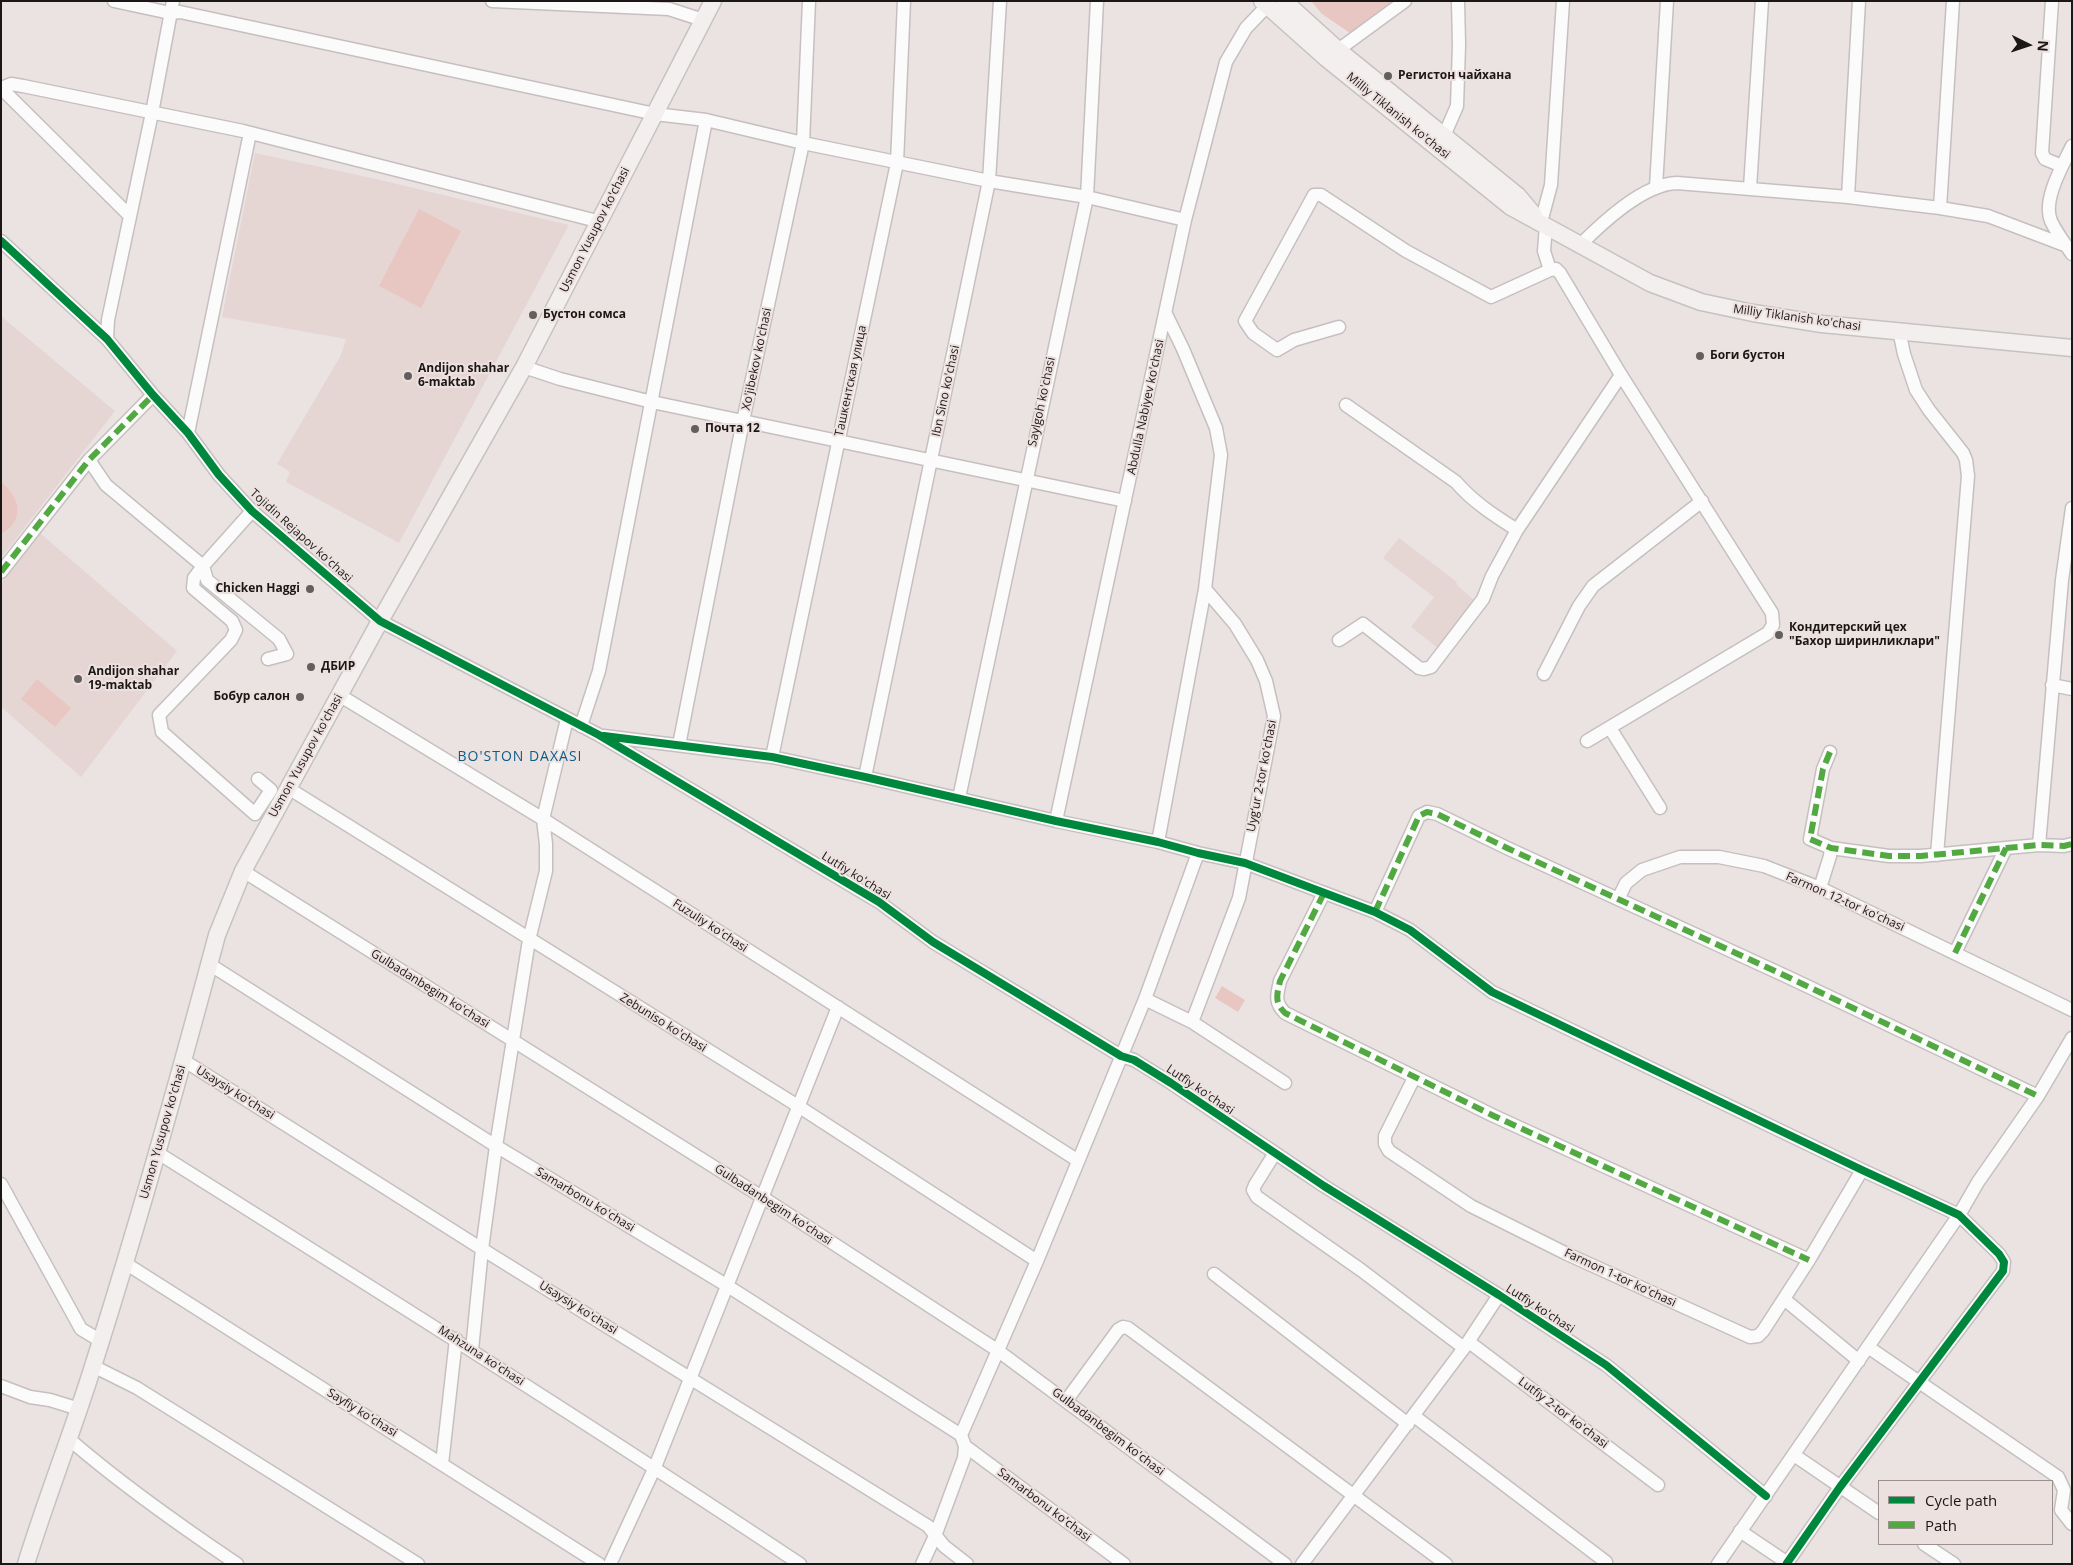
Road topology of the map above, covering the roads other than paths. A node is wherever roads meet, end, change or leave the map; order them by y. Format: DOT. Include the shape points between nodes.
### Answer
graph roads {
  1 [pos="114,1"];
  2 [pos="492,1"];
  3 [pos="713,1"];
  4 [pos="809,1"];
  5 [pos="904,1"];
  6 [pos="1000,1"];
  7 [pos="1098,1"];
  8 [pos="1284,1"];
  9 [pos="1405,1"];
  10 [pos="1458,1"];
  11 [pos="1563,1"];
  12 [pos="1668,1"];
  13 [pos="1762,1"];
  14 [pos="1859,1"];
  15 [pos="1953,1"];
  16 [pos="2052,1"];
  17 [pos="1264,4"];
  18 [pos="171,7"];
  19 [pos="703,20"];
  20 [pos="1338,50"];
  21 [pos="1,88"];
  22 [pos="152,112"];
  23 [pos="655,114"];
  24 [pos="706,120"];
  25 [pos="250,133"];
  26 [pos="1444,136"];
  27 [pos="803,144"];
  28 [pos="2072,146"];
  29 [pos="897,163"];
  30 [pos="2062,166"];
  31 [pos="989,181"];
  32 [pos="1656,187"];
  33 [pos="1750,188"];
  34 [pos="1087,197"];
  35 [pos="1848,197"];
  36 [pos="1940,208"];
  37 [pos="130,216"];
  38 [pos="1185,220"];
  39 [pos="601,222"];
  40 [pos="1543,224"];
  41 [pos="1,241"];
  42 [pos="1579,246"];
  43 [pos="2069,250"];
  44 [pos="1550,270"];
  45 [pos="1166,314"];
  46 [pos="1339,327"];
  47 [pos="1899,330"];
  48 [pos="107,339"];
  49 [pos="2072,348"];
  50 [pos="524,367"];
  51 [pos="1621,375"];
  52 [pos="152,396"];
  53 [pos="652,402"];
  54 [pos="1346,405"];
  55 [pos="743,421"];
  56 [pos="188,433"];
  57 [pos="838,440"];
  58 [pos="89,460"];
  59 [pos="931,460"];
  60 [pos="1026,479"];
  61 [pos="1126,501"];
  62 [pos="1702,501"];
  63 [pos="2072,508"];
  64 [pos="252,511"];
  65 [pos="1517,530"];
  66 [pos="203,566"];
  67 [pos="1,572"];
  68 [pos="2067,582"];
  69 [pos="1205,589"];
  70 [pos="380,621"];
  71 [pos="1339,640"];
  72 [pos="268,659"];
  73 [pos="1544,674"];
  74 [pos="2052,685"];
  75 [pos="2072,689"];
  76 [pos="340,695"];
  77 [pos="567,719"];
  78 [pos="581,726"];
  79 [pos="1610,728"];
  80 [pos="599,736"];
  81 [pos="1587,741"];
  82 [pos="679,745"];
  83 [pos="1830,752"];
  84 [pos="772,757"];
  85 [pos="865,777"];
  86 [pos="258,779"];
  87 [pos="288,788"];
  88 [pos="959,798"];
  89 [pos="1660,808"];
  90 [pos="543,819"];
  91 [pos="1056,821"];
  92 [pos="1158,842"];
  93 [pos="2072,844"];
  94 [pos="2039,845"];
  95 [pos="1831,848"];
  96 [pos="2006,848"];
  97 [pos="1198,853"];
  98 [pos="1937,854"];
  99 [pos="1244,863"];
  100 [pos="243,871"];
  101 [pos="1820,888"];
  102 [pos="1324,893"];
  103 [pos="1618,899"];
  104 [pos="1375,912"];
  105 [pos="529,940"];
  106 [pos="1955,953"];
  107 [pos="209,964"];
  108 [pos="1145,999"];
  109 [pos="838,1007"];
  110 [pos="2072,1010"];
  111 [pos="1192,1022"];
  112 [pos="2072,1038"];
  113 [pos="514,1043"];
  114 [pos="1121,1056"];
  115 [pos="183,1060"];
  116 [pos="1414,1078"];
  117 [pos="1285,1082"];
  118 [pos="2038,1096"];
  119 [pos="798,1106"];
  120 [pos="496,1146"];
  121 [pos="158,1153"];
  122 [pos="1275,1153"];
  123 [pos="1078,1160"];
  124 [pos="1862,1170"];
  125 [pos="1,1184"];
  126 [pos="762,1197"];
  127 [pos="1959,1215"];
  128 [pos="482,1249"];
  129 [pos="1036,1260"];
  130 [pos="1809,1260"];
  131 [pos="125,1263"];
  132 [pos="1214,1274"];
  133 [pos="726,1286"];
  134 [pos="1499,1295"];
  135 [pos="1784,1299"];
  136 [pos="456,1339"];
  137 [pos="101,1341"];
  138 [pos="1466,1345"];
  139 [pos="1868,1347"];
  140 [pos="472,1350"];
  141 [pos="997,1350"];
  142 [pos="1859,1361"];
  143 [pos="93,1366"];
  144 [pos="691,1378"];
  145 [pos="1918,1381"];
  146 [pos="1,1386"];
  147 [pos="1066,1401"];
  148 [pos="80,1408"];
  149 [pos="1411,1420"];
  150 [pos="69,1439"];
  151 [pos="963,1441"];
  152 [pos="1794,1455"];
  153 [pos="442,1464"];
  154 [pos="655,1467"];
  155 [pos="1658,1485"];
  156 [pos="1840,1487"];
  157 [pos="1355,1494"];
  158 [pos="1766,1496"];
  159 [pos="1878,1512"];
  160 [pos="2072,1524"];
  161 [pos="1740,1531"];
  162 [pos="935,1536"];
  163 [pos="1926,1545"];
  164 [pos="1606,1562"];
  165 [pos="1788,1563"];
  166 [pos="26,1564"];
  167 [pos="237,1564"];
  168 [pos="418,1564"];
  169 [pos="599,1564"];
  170 [pos="610,1564"];
  171 [pos="800,1564"];
  172 [pos="922,1564"];
  173 [pos="967,1564"];
  174 [pos="1124,1564"];
  175 [pos="1285,1564"];
  176 [pos="1302,1564"];
  177 [pos="1446,1564"];
  178 [pos="1718,1564"];
  179 [pos="1954,1564"];
  1 -- 18 [label="street"];
  2 -- 19 [label="street" via="669,8"];
  3 -- 19 [label="main road, Usmon Yusupov ko'chasi"];
  4 -- 27 [label="street, Xo'jibekov ko'chasi"];
  5 -- 29 [label="street, Ташкентская улица"];
  6 -- 31 [label="street, Ibn Sino ko'chasi"];
  7 -- 34 [label="street, Saylgoh ko'chasi"];
  8 -- 20 [label="main road, Milliy Tiklanish ko'chasi"];
  9 -- 20 [label="street"];
  10 -- 26 [label="street" via="1457,106"];
  11 -- 40 [label="street" via="1552,185"];
  12 -- 32 [label="street"];
  13 -- 33 [label="street"];
  14 -- 35 [label="street"];
  15 -- 36 [label="street"];
  16 -- 30 [label="street" via="2042,153 2045,159"];
  17 -- 38 [label="street, Abdulla Nabiyev ko'chasi" via="1226,62"];
  17 -- 40 [label="main road, Milliy Tiklanish ko'chasi" via="1511,207"];
  18 -- 22 [label="street"];
  18 -- 23 [label="street" via="180,12"];
  19 -- 23 [label="main road, Usmon Yusupov ko'chasi"];
  20 -- 26 [label="main road, Milliy Tiklanish ko'chasi"];
  21 -- 22 [label="street" via="11,84"];
  21 -- 37 [label="street"];
  22 -- 25 [label="street"];
  22 -- 37 [label="street"];
  23 -- 24 [label="street"];
  23 -- 39 [label="main road, Usmon Yusupov ko'chasi"];
  24 -- 27 [label="street"];
  24 -- 53 [label="street"];
  25 -- 39 [label="street"];
  25 -- 56 [label="street"];
  26 -- 40 [label="main road, Milliy Tiklanish ko'chasi" via="1518,196"];
  27 -- 29 [label="street"];
  27 -- 55 [label="street, Xo'jibekov ko'chasi"];
  28 -- 30 [label="street"];
  29 -- 31 [label="street"];
  29 -- 57 [label="street, Ташкентская улица"];
  30 -- 43 [label="street" via="2049,210 2051,221"];
  31 -- 34 [label="street"];
  31 -- 59 [label="street, Ibn Sino ko'chasi"];
  32 -- 33 [label="street" via="1676,183"];
  32 -- 42 [label="street" via="1612,214"];
  33 -- 35 [label="street"];
  34 -- 38 [label="street"];
  34 -- 60 [label="street, Saylgoh ko'chasi"];
  35 -- 36 [label="street"];
  36 -- 43 [label="street" via="1988,216"];
  37 -- 48 [label="street" via="108,320"];
  38 -- 45 [label="street, Abdulla Nabiyev ko'chasi"];
  39 -- 50 [label="main road, Usmon Yusupov ko'chasi"];
  40 -- 42 [label="main road, Milliy Tiklanish ko'chasi"];
  40 -- 44 [label="street" via="1544,251"];
  41 -- 48 [label="street, Tojidin Rejapov ko'chasi"];
  42 -- 47 [label="main road, Milliy Tiklanish ko'chasi" via="1650,283 1702,302 1822,324"];
  44 -- 46 [label="street" via="1491,297 1406,251 1321,195 1314,195 1245,321 1253,334 1277,350 1294,340"];
  44 -- 51 [label="street" via="1556,269 1560,273"];
  45 -- 61 [label="street, Abdulla Nabiyev ko'chasi"];
  45 -- 69 [label="street" via="1216,428 1220,455"];
  47 -- 49 [label="main road, Milliy Tiklanish ko'chasi"];
  47 -- 98 [label="street" via="1916,390 1963,453 1968,476"];
  48 -- 52 [label="street, Tojidin Rejapov ko'chasi"];
  50 -- 53 [label="street"];
  50 -- 70 [label="main road, Usmon Yusupov ko'chasi"];
  51 -- 62 [label="street"];
  51 -- 65 [label="street"];
  52 -- 56 [label="street, Tojidin Rejapov ko'chasi"];
  52 -- 58 [label="street"];
  53 -- 55 [label="street"];
  53 -- 78 [label="street" via="599,671"];
  54 -- 65 [label="street" via="1456,482 1466,494"];
  55 -- 57 [label="street"];
  55 -- 82 [label="street, Xo'jibekov ko'chasi"];
  56 -- 64 [label="street, Tojidin Rejapov ko'chasi" via="219,475"];
  57 -- 59 [label="street"];
  57 -- 84 [label="street, Ташкентская улица"];
  58 -- 66 [label="street" via="106,485"];
  58 -- 67 [label="street"];
  59 -- 60 [label="street"];
  59 -- 85 [label="street, Ibn Sino ko'chasi"];
  60 -- 61 [label="street"];
  60 -- 88 [label="street, Saylgoh ko'chasi"];
  61 -- 91 [label="street, Abdulla Nabiyev ko'chasi"];
  62 -- 73 [label="street" via="1593,586 1579,606"];
  62 -- 79 [label="street" via="1772,613 1773,625 1768,633"];
  63 -- 68 [label="street"];
  64 -- 66 [label="street"];
  64 -- 70 [label="street, Tojidin Rejapov ko'chasi"];
  65 -- 71 [label="street" via="1483,599 1431,667 1419,668 1363,624"];
  66 -- 72 [label="street" via="206,580 279,639 287,654"];
  66 -- 86 [label="street" via="194,578 194,588 232,621 236,630 231,640 159,714 159,725 162,732 255,814 271,790"];
  68 -- 74 [label="street"];
  69 -- 92 [label="street"];
  69 -- 99 [label="street, Uyg‘ur 2-tor koʻchasi" via="1235,624 1257,660 1266,681 1274,716"];
  70 -- 76 [label="main road, Usmon Yusupov ko'chasi"];
  70 -- 77 [label="street, Tojidin Rejapov ko'chasi"];
  74 -- 75 [label="street"];
  74 -- 94 [label="street"];
  76 -- 87 [label="main road, Usmon Yusupov ko'chasi"];
  76 -- 90 [label="street, Fuzuliy koʻchasi"];
  77 -- 78 [label="street, Tojidin Rejapov ko'chasi"];
  77 -- 90 [label="street"];
  78 -- 80 [label="street, Tojidin Rejapov ko'chasi"];
  79 -- 81 [label="street"];
  79 -- 89 [label="street"];
  80 -- 82 [label="street"];
  80 -- 114 [label="street, Lutfiy koʻchasi" via="879,902 933,942"];
  82 -- 84 [label="street"];
  83 -- 95 [label="street" via="1823,769 1810,838"];
  84 -- 85 [label="street"];
  85 -- 88 [label="street"];
  87 -- 100 [label="main road, Usmon Yusupov ko'chasi"];
  87 -- 105 [label="street, Zebuniso ko'chasi"];
  88 -- 91 [label="street"];
  90 -- 105 [label="street" via="546,870"];
  90 -- 109 [label="street, Fuzuliy koʻchasi"];
  91 -- 92 [label="street"];
  92 -- 97 [label="street"];
  93 -- 94 [label="street"];
  94 -- 96 [label="street"];
  95 -- 98 [label="street" via="1889,856"];
  95 -- 101 [label="street"];
  96 -- 98 [label="street"];
  96 -- 106 [label="street"];
  97 -- 99 [label="street"];
  97 -- 108 [label="street"];
  99 -- 102 [label="street"];
  99 -- 111 [label="street, Uyg‘ur 2-tor koʻchasi" via="1239,898"];
  100 -- 107 [label="main road, Usmon Yusupov ko'chasi"];
  100 -- 113 [label="street, Gulbadanbegim koʻchasi"];
  101 -- 103 [label="street, Farmon 12-tor koʻchasi" via="1764,866 1719,857 1680,857 1642,870 1626,883"];
  101 -- 106 [label="street, Farmon 12-tor koʻchasi"];
  102 -- 104 [label="street"];
  102 -- 116 [label="street" via="1280,981 1276,997 1278,1007"];
  103 -- 104 [label="street" via="1427,812 1419,816"];
  103 -- 118 [label="street"];
  104 -- 124 [label="street" via="1410,930 1492,992"];
  105 -- 113 [label="street"];
  105 -- 119 [label="street, Zebuniso ko'chasi"];
  106 -- 110 [label="street, Farmon 12-tor koʻchasi"];
  107 -- 115 [label="main road, Usmon Yusupov ko'chasi"];
  107 -- 120 [label="street, Samarbonu koʻchasi"];
  108 -- 111 [label="street"];
  108 -- 114 [label="street"];
  109 -- 119 [label="street"];
  109 -- 123 [label="street, Fuzuliy koʻchasi"];
  111 -- 117 [label="street"];
  112 -- 118 [label="street"];
  113 -- 120 [label="street"];
  113 -- 126 [label="street, Gulbadanbegim koʻchasi"];
  114 -- 122 [label="street, Lutfiy koʻchasi" via="1134,1060"];
  114 -- 123 [label="street"];
  115 -- 121 [label="main road, Usmon Yusupov ko'chasi"];
  115 -- 128 [label="street, Usaysiy koʻchasi"];
  116 -- 130 [label="street"];
  116 -- 135 [label="street, Farmon 1-tor koʻchasi" via="1385,1136 1385,1144 1389,1151 1472,1206 1565,1253 1750,1337 1763,1331"];
  118 -- 127 [label="street"];
  119 -- 126 [label="street"];
  119 -- 129 [label="street, Zebuniso ko'chasi"];
  120 -- 128 [label="street"];
  120 -- 133 [label="street, Samarbonu koʻchasi"];
  121 -- 131 [label="main road, Usmon Yusupov ko'chasi"];
  121 -- 136 [label="street, Mahzuna koʻchasi"];
  122 -- 134 [label="street, Lutfiy koʻchasi"];
  122 -- 138 [label="street, Lutfiy 2-tor koʻchasi" via="1255,1185 1257,1198"];
  123 -- 129 [label="street"];
  124 -- 127 [label="street"];
  124 -- 130 [label="street, Farmon 1-tor koʻchasi"];
  125 -- 137 [label="street" via="81,1329"];
  126 -- 133 [label="street"];
  126 -- 141 [label="street, Gulbadanbegim koʻchasi"];
  127 -- 139 [label="street"];
  127 -- 145 [label="street" via="1999,1254 2004,1262 2003,1271"];
  128 -- 140 [label="street"];
  128 -- 144 [label="street, Usaysiy koʻchasi"];
  129 -- 141 [label="street"];
  130 -- 135 [label="street, Farmon 1-tor koʻchasi"];
  131 -- 137 [label="main road, Usmon Yusupov ko'chasi"];
  131 -- 153 [label="street, Sayfiy koʻchasi"];
  132 -- 149 [label="street"];
  133 -- 144 [label="street"];
  133 -- 151 [label="street, Samarbonu koʻchasi"];
  134 -- 138 [label="street"];
  134 -- 158 [label="street, Lutfiy koʻchasi" via="1606,1365"];
  135 -- 142 [label="street"];
  136 -- 140 [label="street, Mahzuna koʻchasi"];
  136 -- 153 [label="street"];
  137 -- 143 [label="main road, Usmon Yusupov ko'chasi"];
  138 -- 149 [label="street"];
  138 -- 155 [label="street, Lutfiy 2-tor koʻchasi"];
  139 -- 142 [label="street"];
  139 -- 145 [label="street"];
  140 -- 154 [label="street, Mahzuna koʻchasi"];
  141 -- 147 [label="street, Gulbadanbegim koʻchasi"];
  141 -- 151 [label="street"];
  142 -- 152 [label="street"];
  143 -- 148 [label="main road, Usmon Yusupov ko'chasi"];
  143 -- 168 [label="street" via="137,1388"];
  144 -- 154 [label="street"];
  144 -- 162 [label="street, Usaysiy koʻchasi" via="928,1526"];
  145 -- 156 [label="street"];
  145 -- 160 [label="street" via="2058,1477 2064,1490 2061,1510"];
  146 -- 148 [label="street" via="30,1397"];
  147 -- 157 [label="street" via="1118,1330 1128,1328"];
  147 -- 175 [label="street, Gulbadanbegim koʻchasi"];
  148 -- 150 [label="main road, Usmon Yusupov ko'chasi"];
  149 -- 157 [label="street"];
  149 -- 164 [label="street"];
  150 -- 166 [label="main road, Usmon Yusupov ko'chasi"];
  150 -- 167 [label="street" via="159,1510"];
  151 -- 162 [label="street" via="964,1458"];
  151 -- 174 [label="street, Samarbonu koʻchasi"];
  152 -- 156 [label="street"];
  152 -- 158 [label="street"];
  153 -- 169 [label="street, Sayfiy koʻchasi"];
  154 -- 170 [label="street"];
  154 -- 171 [label="street, Mahzuna koʻchasi"];
  156 -- 159 [label="street"];
  156 -- 165 [label="street"];
  157 -- 176 [label="street"];
  157 -- 177 [label="street"];
  158 -- 161 [label="street"];
  161 -- 165 [label="street"];
  161 -- 178 [label="street"];
  162 -- 172 [label="street"];
  162 -- 173 [label="street, Usaysiy koʻchasi"];
  163 -- 179 [label="street"];
}
